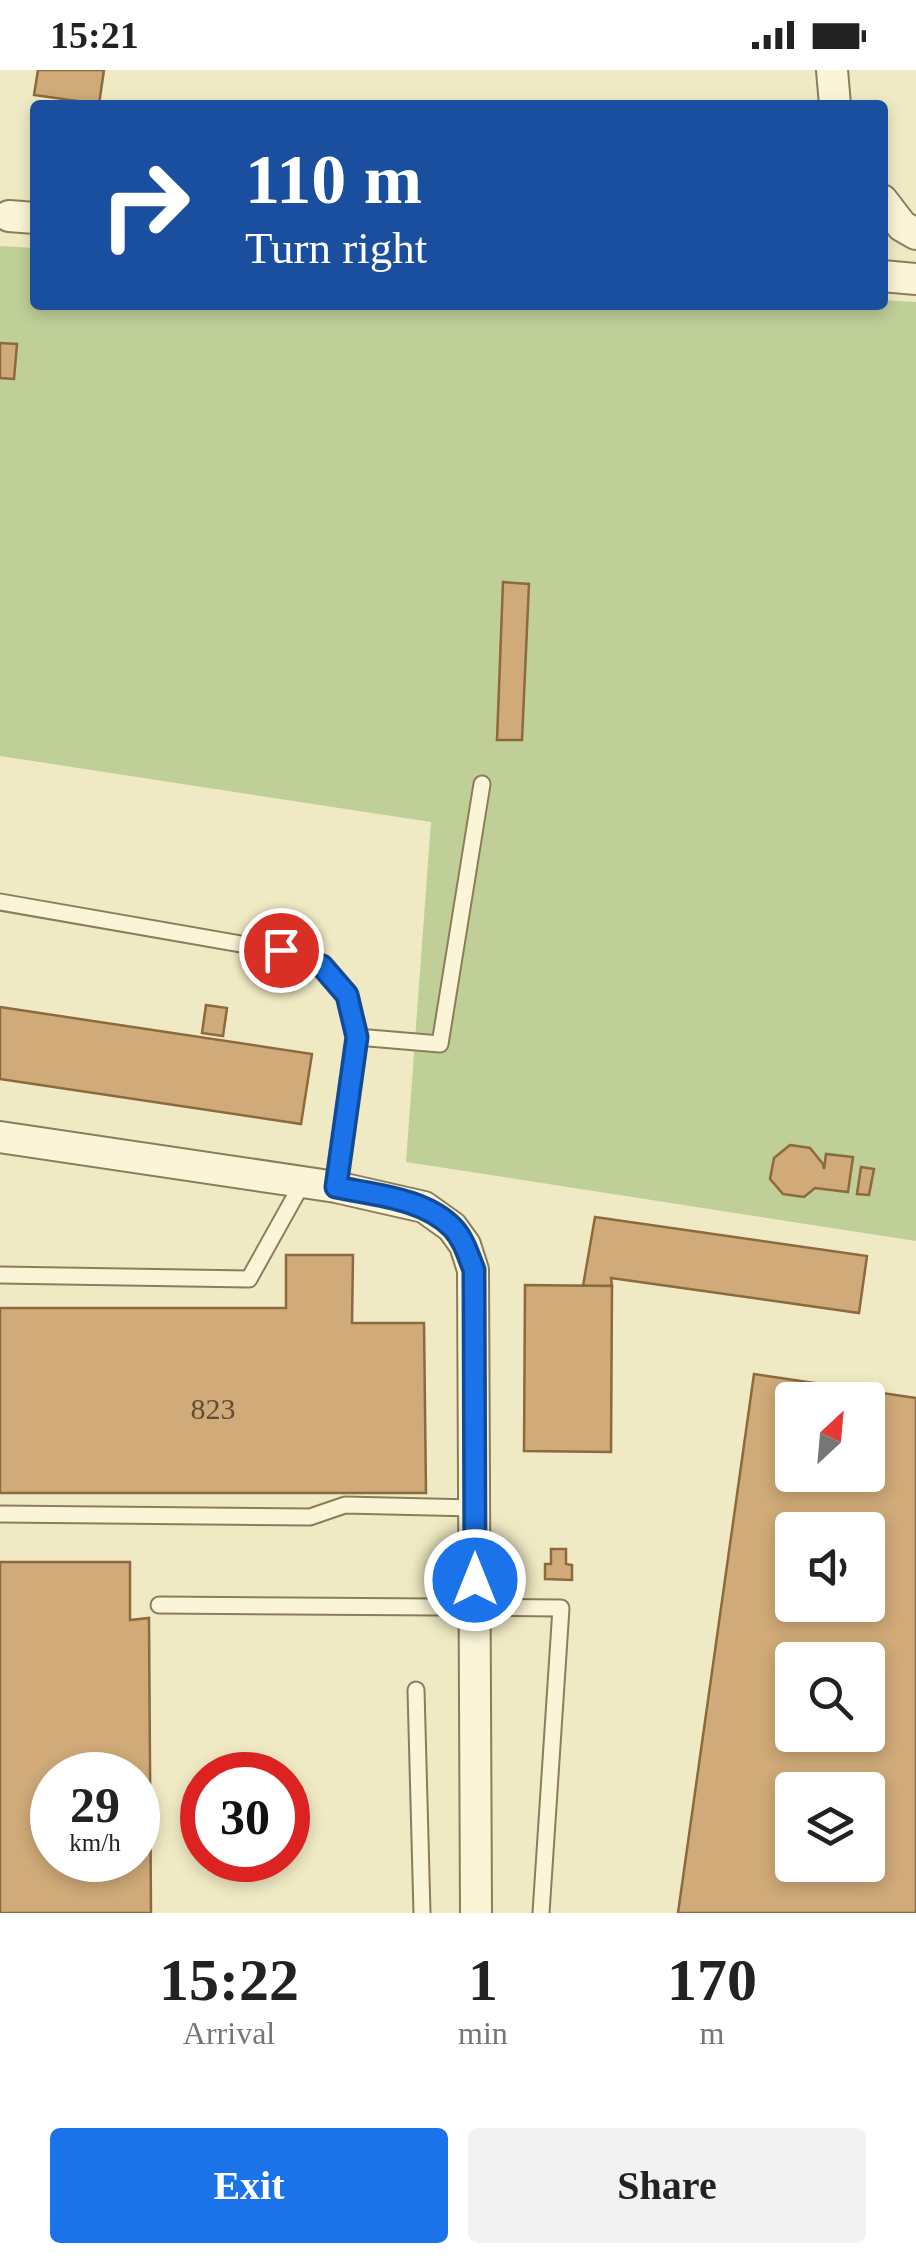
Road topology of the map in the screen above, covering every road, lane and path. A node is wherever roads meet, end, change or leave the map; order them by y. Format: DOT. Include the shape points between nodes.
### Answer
graph roads {
  1 [pos="832,70"];
  2 [pos="835,100"];
  3 [pos="888,208"];
  4 [pos="916,234"];
  5 [pos="888,276"];
  6 [pos="916,278"];
  7 [pos="482,784"];
  8 [pos="0,902"];
  9 [pos="357,1037"];
  10 [pos="0,1137"];
  11 [pos="303,1182"];
  12 [pos="336,1187"];
  13 [pos="0,1276"];
  14 [pos="474,1508"];
  15 [pos="0,1514"];
  16 [pos="159,1605"];
  17 [pos="475,1607"];
  18 [pos="416,1690"];
  19 [pos="422,1913"];
  20 [pos="476,1913"];
  21 [pos="541,1913"];
  1 -- 2 [label="street"];
  3 -- 4 [label="street"];
  5 -- 6 [label="street"];
  7 -- 9 [label="lane" via="440,1044"];
  8 -- 9 [label="lane" via="281,950 322,966 347,995"];
  9 -- 12 [label="lane"];
  10 -- 11 [label="street"];
  11 -- 12 [label="street"];
  11 -- 13 [label="lane" via="249,1279"];
  12 -- 14 [label="street" via="424,1206 465,1245 474,1270"];
  14 -- 15 [label="lane" via="345,1505 310,1517"];
  14 -- 17 [label="street"];
  16 -- 17 [label="lane"];
  17 -- 20 [label="street"];
  17 -- 21 [label="lane" via="561,1608"];
  18 -- 19 [label="lane"];
}
